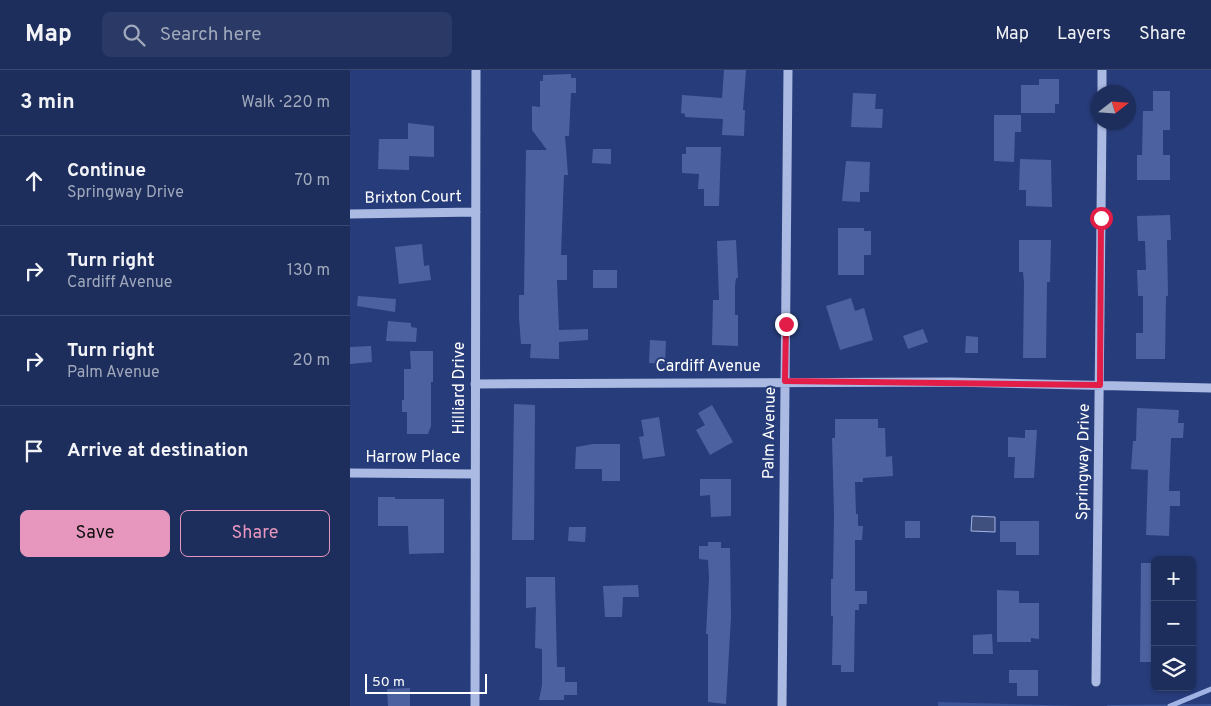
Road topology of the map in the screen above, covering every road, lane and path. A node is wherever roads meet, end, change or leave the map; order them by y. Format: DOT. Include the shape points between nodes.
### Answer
graph roads {
  1 [pos="476,70"];
  2 [pos="788,70"];
  3 [pos="1102,70"];
  4 [pos="1102,85"];
  5 [pos="1102,130"];
  6 [pos="476,212"];
  7 [pos="350,214"];
  8 [pos="785,381"];
  9 [pos="475,384"];
  10 [pos="1100,385"];
  11 [pos="1211,388"];
  12 [pos="350,473"];
  13 [pos="475,474"];
  14 [pos="1096,682"];
  15 [pos="475,706"];
  16 [pos="782,706"];
  1 -- 6 [label="street, Hilliard Drive"];
  2 -- 8 [label="street, Palm Avenue"];
  3 -- 4 [label="street"];
  5 -- 10 [label="street, Springway Drive"];
  6 -- 7 [label="street, Brixton Court"];
  6 -- 9 [label="street, Hilliard Drive"];
  8 -- 9 [label="street, Cardiff Avenue"];
  8 -- 10 [label="street, Cardiff Avenue"];
  8 -- 16 [label="street, Palm Avenue"];
  9 -- 13 [label="street, Hilliard Drive"];
  10 -- 11 [label="street, Cardiff Avenue"];
  10 -- 14 [label="street, Springway Drive"];
  12 -- 13 [label="street, Harrow Place"];
  13 -- 15 [label="street, Hilliard Drive"];
}
